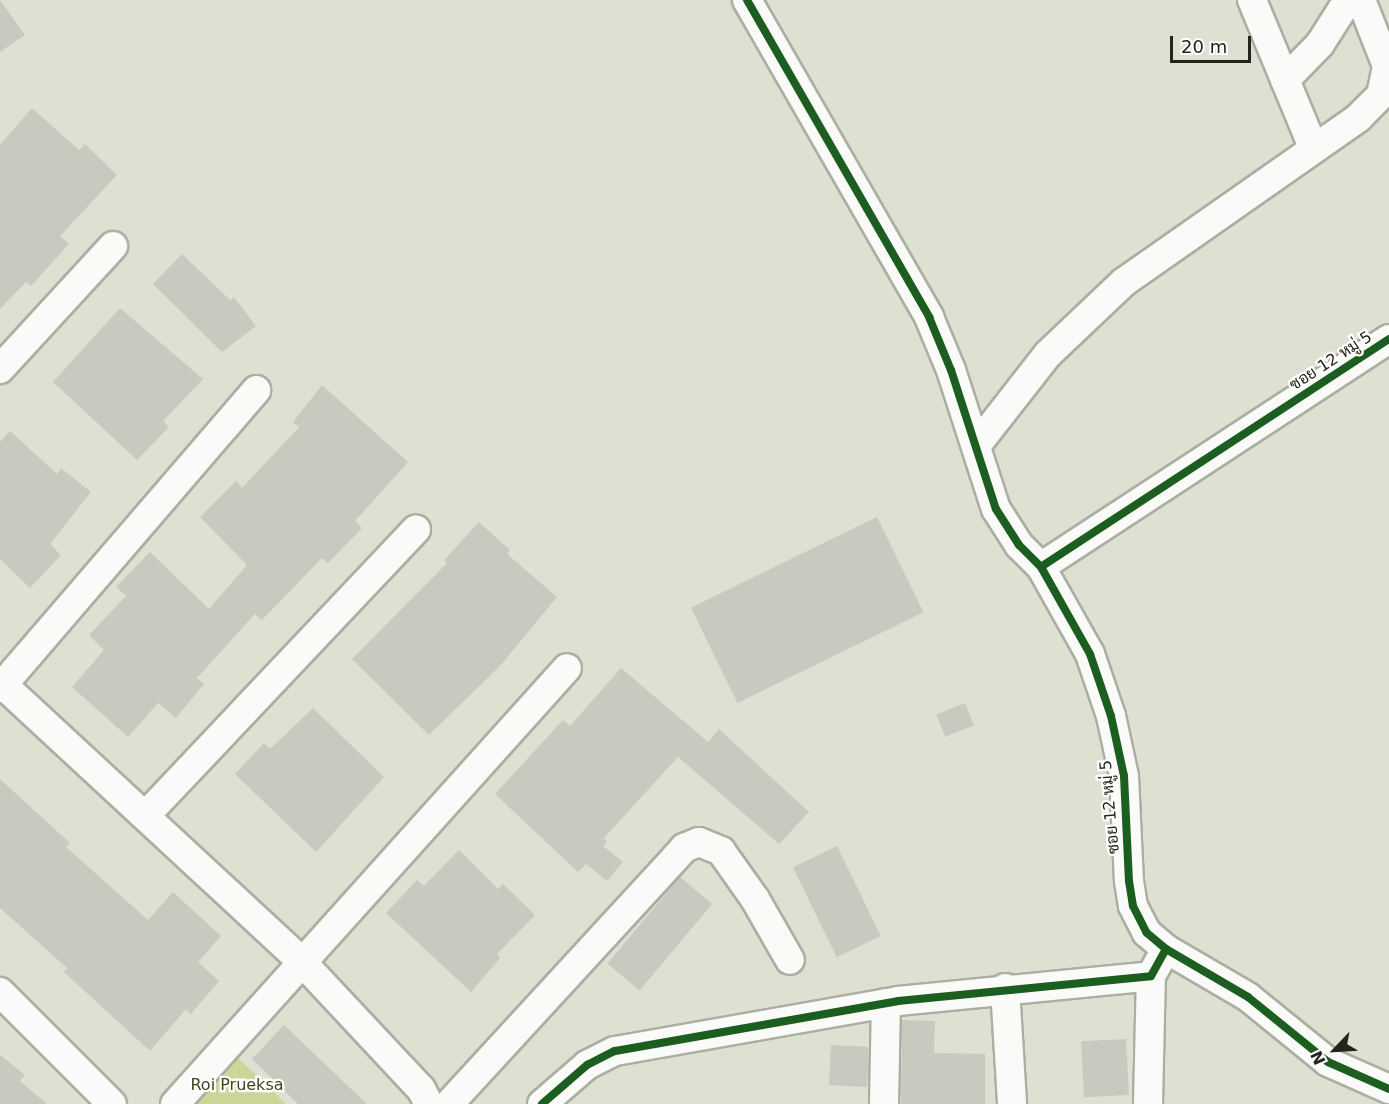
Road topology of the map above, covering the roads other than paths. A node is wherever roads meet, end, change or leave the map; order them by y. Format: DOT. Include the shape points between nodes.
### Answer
graph roads {
  1 [pos="747,0"];
  2 [pos="1252,0"];
  3 [pos="1348,0"];
  4 [pos="1361,0"];
  5 [pos="1286,81"];
  6 [pos="1313,147"];
  7 [pos="113,246"];
  8 [pos="1389,339"];
  9 [pos="0,369"];
  10 [pos="256,390"];
  11 [pos="976,446"];
  12 [pos="416,529"];
  13 [pos="1041,567"];
  14 [pos="567,668"];
  15 [pos="1,685"];
  16 [pos="146,815"];
  17 [pos="1166,949"];
  18 [pos="790,960"];
  19 [pos="303,963"];
  20 [pos="1151,976"];
  21 [pos="1005,988"];
  22 [pos="0,992"];
  23 [pos="886,1003"];
  24 [pos="1389,1089"];
  25 [pos="425,1097"];
  26 [pos="456,1101"];
  27 [pos="112,1104"];
  28 [pos="175,1104"];
  29 [pos="542,1104"];
  30 [pos="884,1104"];
  31 [pos="1012,1104"];
  32 [pos="1148,1104"];
  1 -- 11 [label="street" via="929,317"];
  2 -- 5 [label="street"];
  3 -- 5 [label="street" via="1320,44"];
  4 -- 6 [label="street" via="1387,66 1381,95 1358,118"];
  5 -- 6 [label="street"];
  6 -- 11 [label="street" via="1106,298 1048,354"];
  7 -- 9 [label="street"];
  8 -- 13 [label="street, ซอย 12 หมู่ 5"];
  10 -- 15 [label="street"];
  11 -- 13 [label="street" via="996,509 1019,545"];
  12 -- 16 [label="street"];
  13 -- 17 [label="street, ซอย 12 หมู่ 5" via="1090,654 1111,716 1124,776 1133,906 1147,933"];
  14 -- 19 [label="street"];
  15 -- 16 [label="street"];
  16 -- 19 [label="street"];
  17 -- 20 [label="street"];
  17 -- 24 [label="street, ซอย 12 หมู่ 5" via="1248,997 1328,1062"];
  18 -- 26 [label="street" via="755,899 721,851 699,842 684,848"];
  19 -- 25 [label="street"];
  19 -- 28 [label="street"];
  20 -- 21 [label="street"];
  20 -- 32 [label="street"];
  21 -- 23 [label="street"];
  21 -- 31 [label="street"];
  22 -- 27 [label="street"];
  23 -- 29 [label="street" via="615,1051 587,1065"];
  23 -- 30 [label="street"];
  25 -- 26 [label="street"];
}
